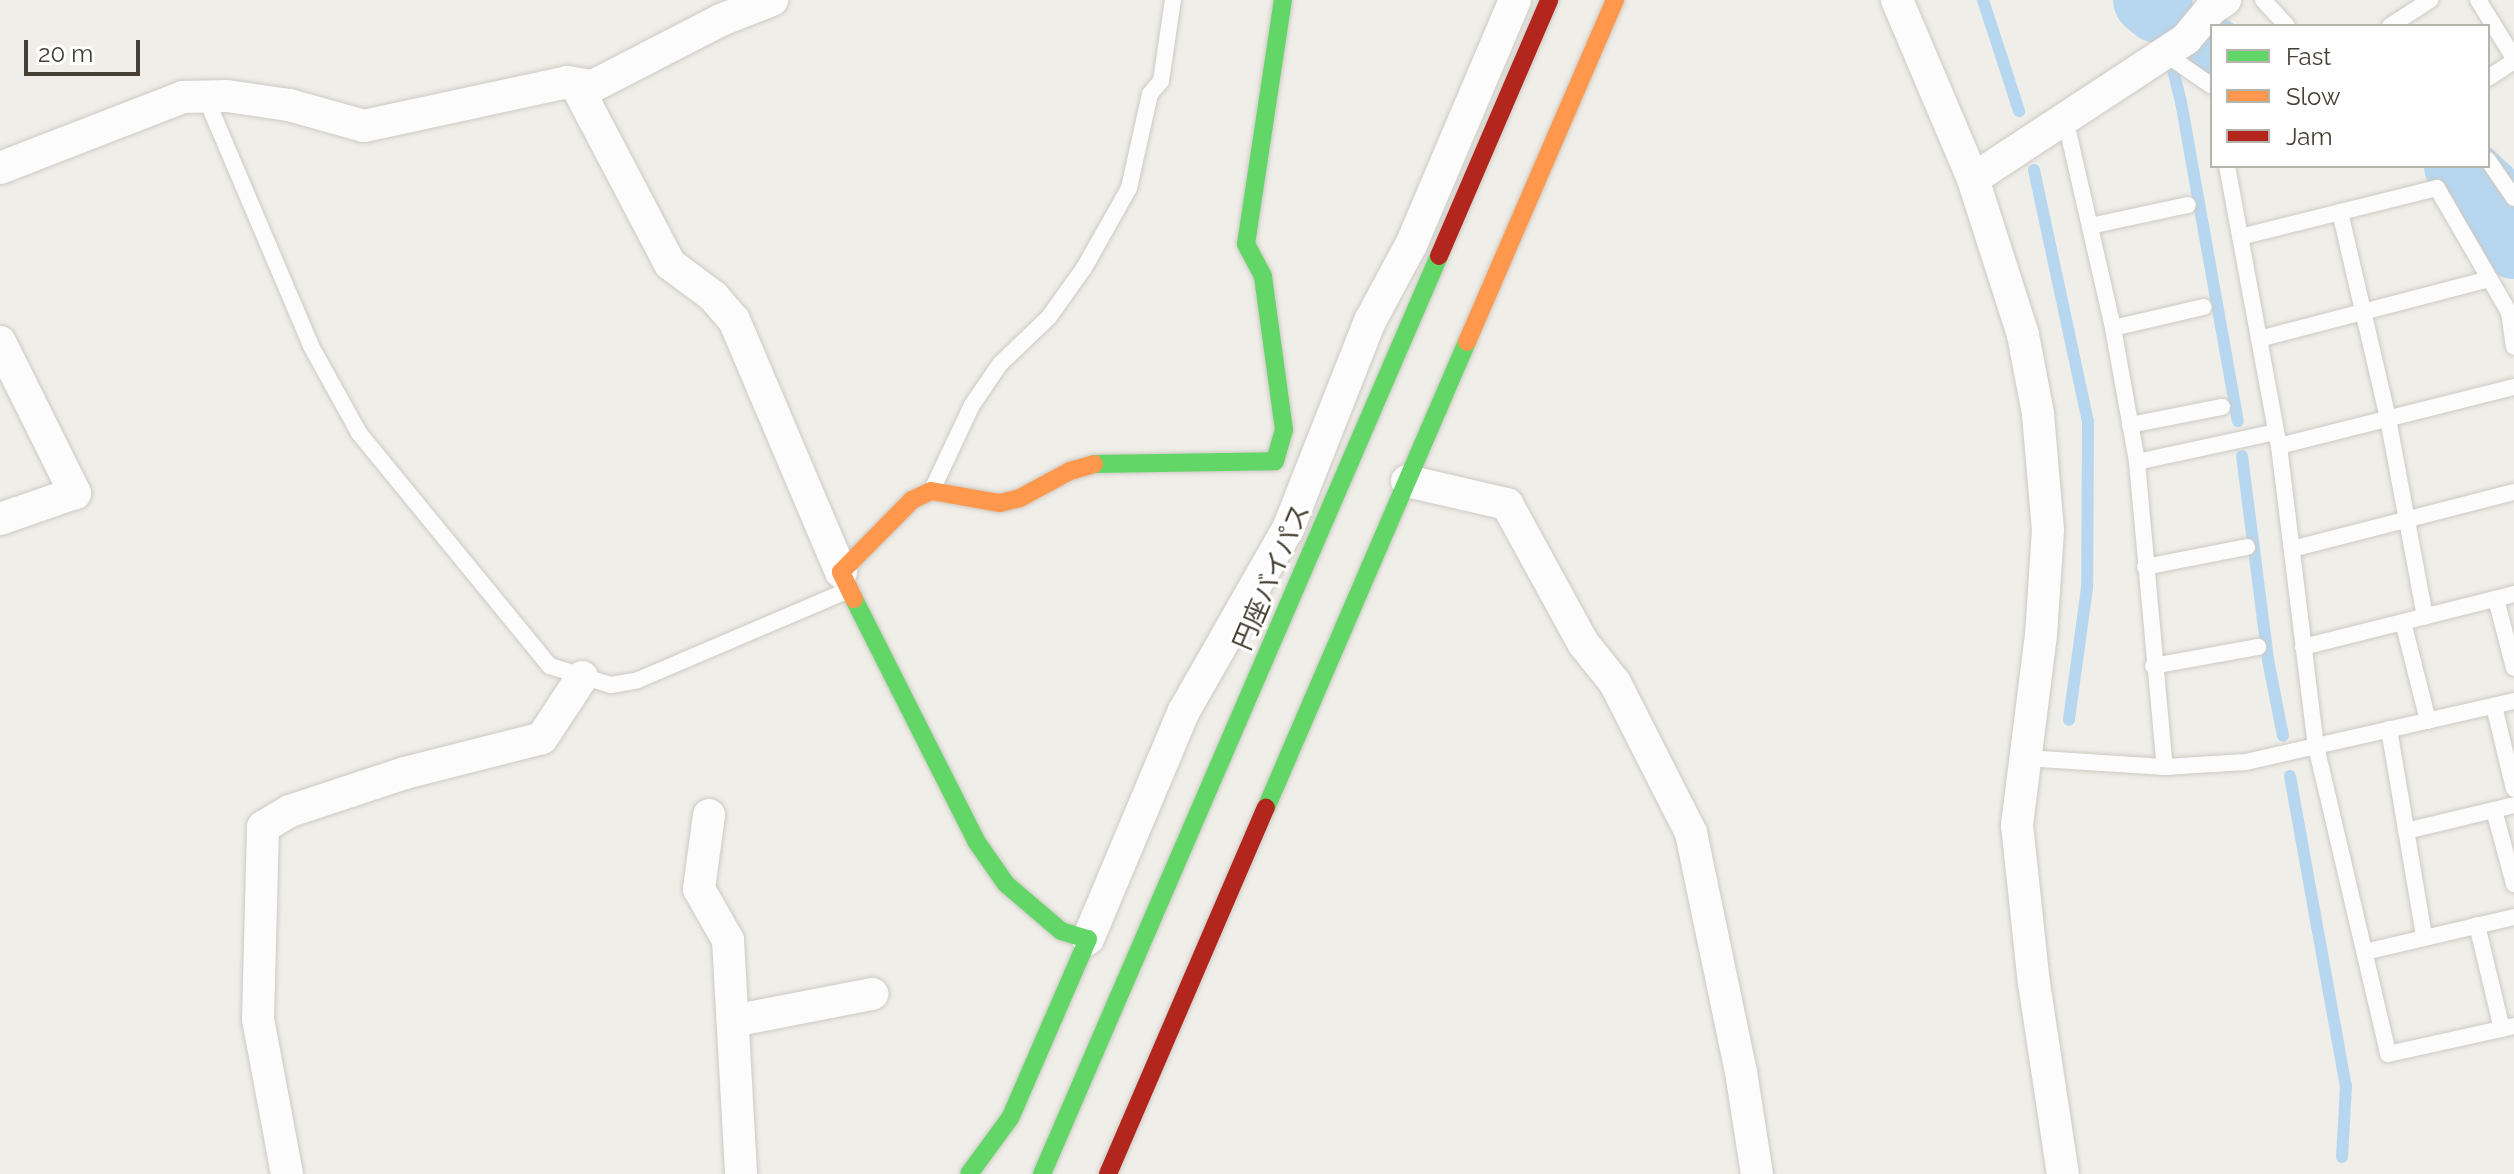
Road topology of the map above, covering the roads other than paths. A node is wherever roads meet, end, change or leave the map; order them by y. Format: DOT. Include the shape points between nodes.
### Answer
graph roads {
  1 [pos="772,0"];
  2 [pos="1173,0"];
  3 [pos="1283,0"];
  4 [pos="1515,0"];
  5 [pos="1549,0"];
  6 [pos="1615,0"];
  7 [pos="1897,0"];
  8 [pos="2225,0"];
  9 [pos="2263,0"];
  10 [pos="2478,0"];
  11 [pos="2420,3"];
  12 [pos="2285,24"];
  13 [pos="2393,24"];
  14 [pos="2164,53"];
  15 [pos="2514,59"];
  16 [pos="2490,77"];
  17 [pos="576,85"];
  18 [pos="2210,85"];
  19 [pos="205,96"];
  20 [pos="2065,118"];
  21 [pos="2490,162"];
  22 [pos="0,168"];
  23 [pos="2227,168"];
  24 [pos="1973,179"];
  25 [pos="2512,188"];
  26 [pos="2188,205"];
  27 [pos="2340,212"];
  28 [pos="2090,226"];
  29 [pos="2240,237"];
  30 [pos="2489,279"];
  31 [pos="2204,307"];
  32 [pos="2363,313"];
  33 [pos="2113,328"];
  34 [pos="2259,339"];
  35 [pos="0,342"];
  36 [pos="2514,347"];
  37 [pos="2514,387"];
  38 [pos="2222,407"];
  39 [pos="2388,419"];
  40 [pos="2130,425"];
  41 [pos="2277,439"];
  42 [pos="2137,462"];
  43 [pos="1407,481"];
  44 [pos="931,491"];
  45 [pos="2514,492"];
  46 [pos="0,519"];
  47 [pos="2407,520"];
  48 [pos="2247,547"];
  49 [pos="2292,549"];
  50 [pos="2145,567"];
  51 [pos="847,580"];
  52 [pos="2514,594"];
  53 [pos="2496,599"];
  54 [pos="2425,617"];
  55 [pos="2403,622"];
  56 [pos="2258,647"];
  57 [pos="2303,647"];
  58 [pos="2153,666"];
  59 [pos="2514,668"];
  60 [pos="582,677"];
  61 [pos="2514,701"];
  62 [pos="2494,706"];
  63 [pos="2428,721"];
  64 [pos="2389,729"];
  65 [pos="2316,746"];
  66 [pos="2025,758"];
  67 [pos="2165,767"];
  68 [pos="2514,789"];
  69 [pos="2514,805"];
  70 [pos="2494,810"];
  71 [pos="709,815"];
  72 [pos="2406,831"];
  73 [pos="2514,884"];
  74 [pos="2514,917"];
  75 [pos="2477,925"];
  76 [pos="2424,937"];
  77 [pos="1088,939"];
  78 [pos="2365,952"];
  79 [pos="872,994"];
  80 [pos="733,1021"];
  81 [pos="2511,1029"];
  82 [pos="287,1174"];
  83 [pos="741,1174"];
  84 [pos="969,1174"];
  85 [pos="1042,1174"];
  86 [pos="1108,1174"];
  87 [pos="1757,1174"];
  88 [pos="2063,1174"];
  1 -- 17 [label="street" via="721,20 593,86"];
  2 -- 44 [label="lane" via="1161,81 1150,94 1129,188 1049,317 1000,364 972,405"];
  3 -- 44 [label="main road" via="1246,244 1263,276 1284,430 1275,461 1100,462 1000,503"];
  4 -- 77 [label="street" via="1411,245 1370,321 1288,529 1184,711"];
  5 -- 85 [label="main road, 円座バイパス"];
  6 -- 43 [label="main road"];
  7 -- 24 [label="street"];
  8 -- 14 [label="street"];
  9 -- 12 [label="lane"];
  10 -- 15 [label="lane"];
  11 -- 13 [label="lane"];
  14 -- 18 [label="lane"];
  14 -- 20 [label="street"];
  15 -- 16 [label="lane"];
  17 -- 19 [label="street" via="567,82 364,126 289,105"];
  17 -- 51 [label="street" via="670,264 713,296 734,320"];
  19 -- 22 [label="street" via="183,97"];
  19 -- 60 [label="lane" via="311,346 359,433 550,666"];
  20 -- 24 [label="street"];
  20 -- 28 [label="lane"];
  21 -- 25 [label="lane"];
  23 -- 29 [label="lane"];
  24 -- 66 [label="street" via="2023,335 2038,414 2047,515 2041,635"];
  26 -- 28 [label="lane"];
  27 -- 29 [label="lane"];
  27 -- 30 [label="lane" via="2437,188"];
  27 -- 32 [label="lane"];
  28 -- 33 [label="lane"];
  29 -- 34 [label="lane"];
  30 -- 32 [label="lane"];
  30 -- 36 [label="lane" via="2509,312"];
  31 -- 33 [label="lane"];
  32 -- 34 [label="lane"];
  32 -- 39 [label="lane"];
  33 -- 40 [label="lane"];
  34 -- 41 [label="lane"];
  35 -- 46 [label="street" via="75,493"];
  37 -- 39 [label="lane"];
  38 -- 40 [label="lane"];
  39 -- 41 [label="lane"];
  39 -- 47 [label="lane"];
  40 -- 42 [label="lane"];
  41 -- 42 [label="lane"];
  41 -- 49 [label="lane"];
  42 -- 50 [label="lane"];
  43 -- 86 [label="main road"];
  43 -- 87 [label="street" via="1507,504 1650,751 1691,833"];
  44 -- 51 [label="main road" via="912,500"];
  45 -- 47 [label="lane"];
  47 -- 49 [label="lane"];
  47 -- 54 [label="lane"];
  48 -- 50 [label="lane"];
  49 -- 57 [label="lane"];
  50 -- 58 [label="lane"];
  51 -- 60 [label="lane" via="638,680 611,685"];
  51 -- 77 [label="main road" via="976,841 1006,884 1061,931"];
  52 -- 53 [label="lane"];
  53 -- 54 [label="lane"];
  53 -- 59 [label="lane"];
  54 -- 55 [label="lane"];
  55 -- 57 [label="lane"];
  55 -- 63 [label="lane"];
  56 -- 58 [label="lane"];
  57 -- 65 [label="lane"];
  58 -- 67 [label="lane"];
  60 -- 82 [label="street" via="542,738 405,773 290,811 263,827 258,1019"];
  61 -- 62 [label="lane"];
  62 -- 63 [label="lane"];
  62 -- 68 [label="lane"];
  63 -- 64 [label="lane"];
  64 -- 65 [label="lane"];
  64 -- 72 [label="lane"];
  65 -- 67 [label="lane" via="2246,762"];
  65 -- 78 [label="lane"];
  66 -- 67 [label="lane"];
  66 -- 88 [label="street" via="2017,825"];
  69 -- 70 [label="lane"];
  70 -- 72 [label="lane"];
  70 -- 73 [label="lane"];
  71 -- 80 [label="street" via="699,889 728,940"];
  72 -- 76 [label="lane"];
  74 -- 75 [label="lane"];
  75 -- 76 [label="lane"];
  75 -- 81 [label="lane"];
  76 -- 78 [label="lane"];
  77 -- 84 [label="main road" via="1010,1118"];
  78 -- 81 [label="lane" via="2388,1054"];
  79 -- 80 [label="street"];
  80 -- 83 [label="street"];
}
